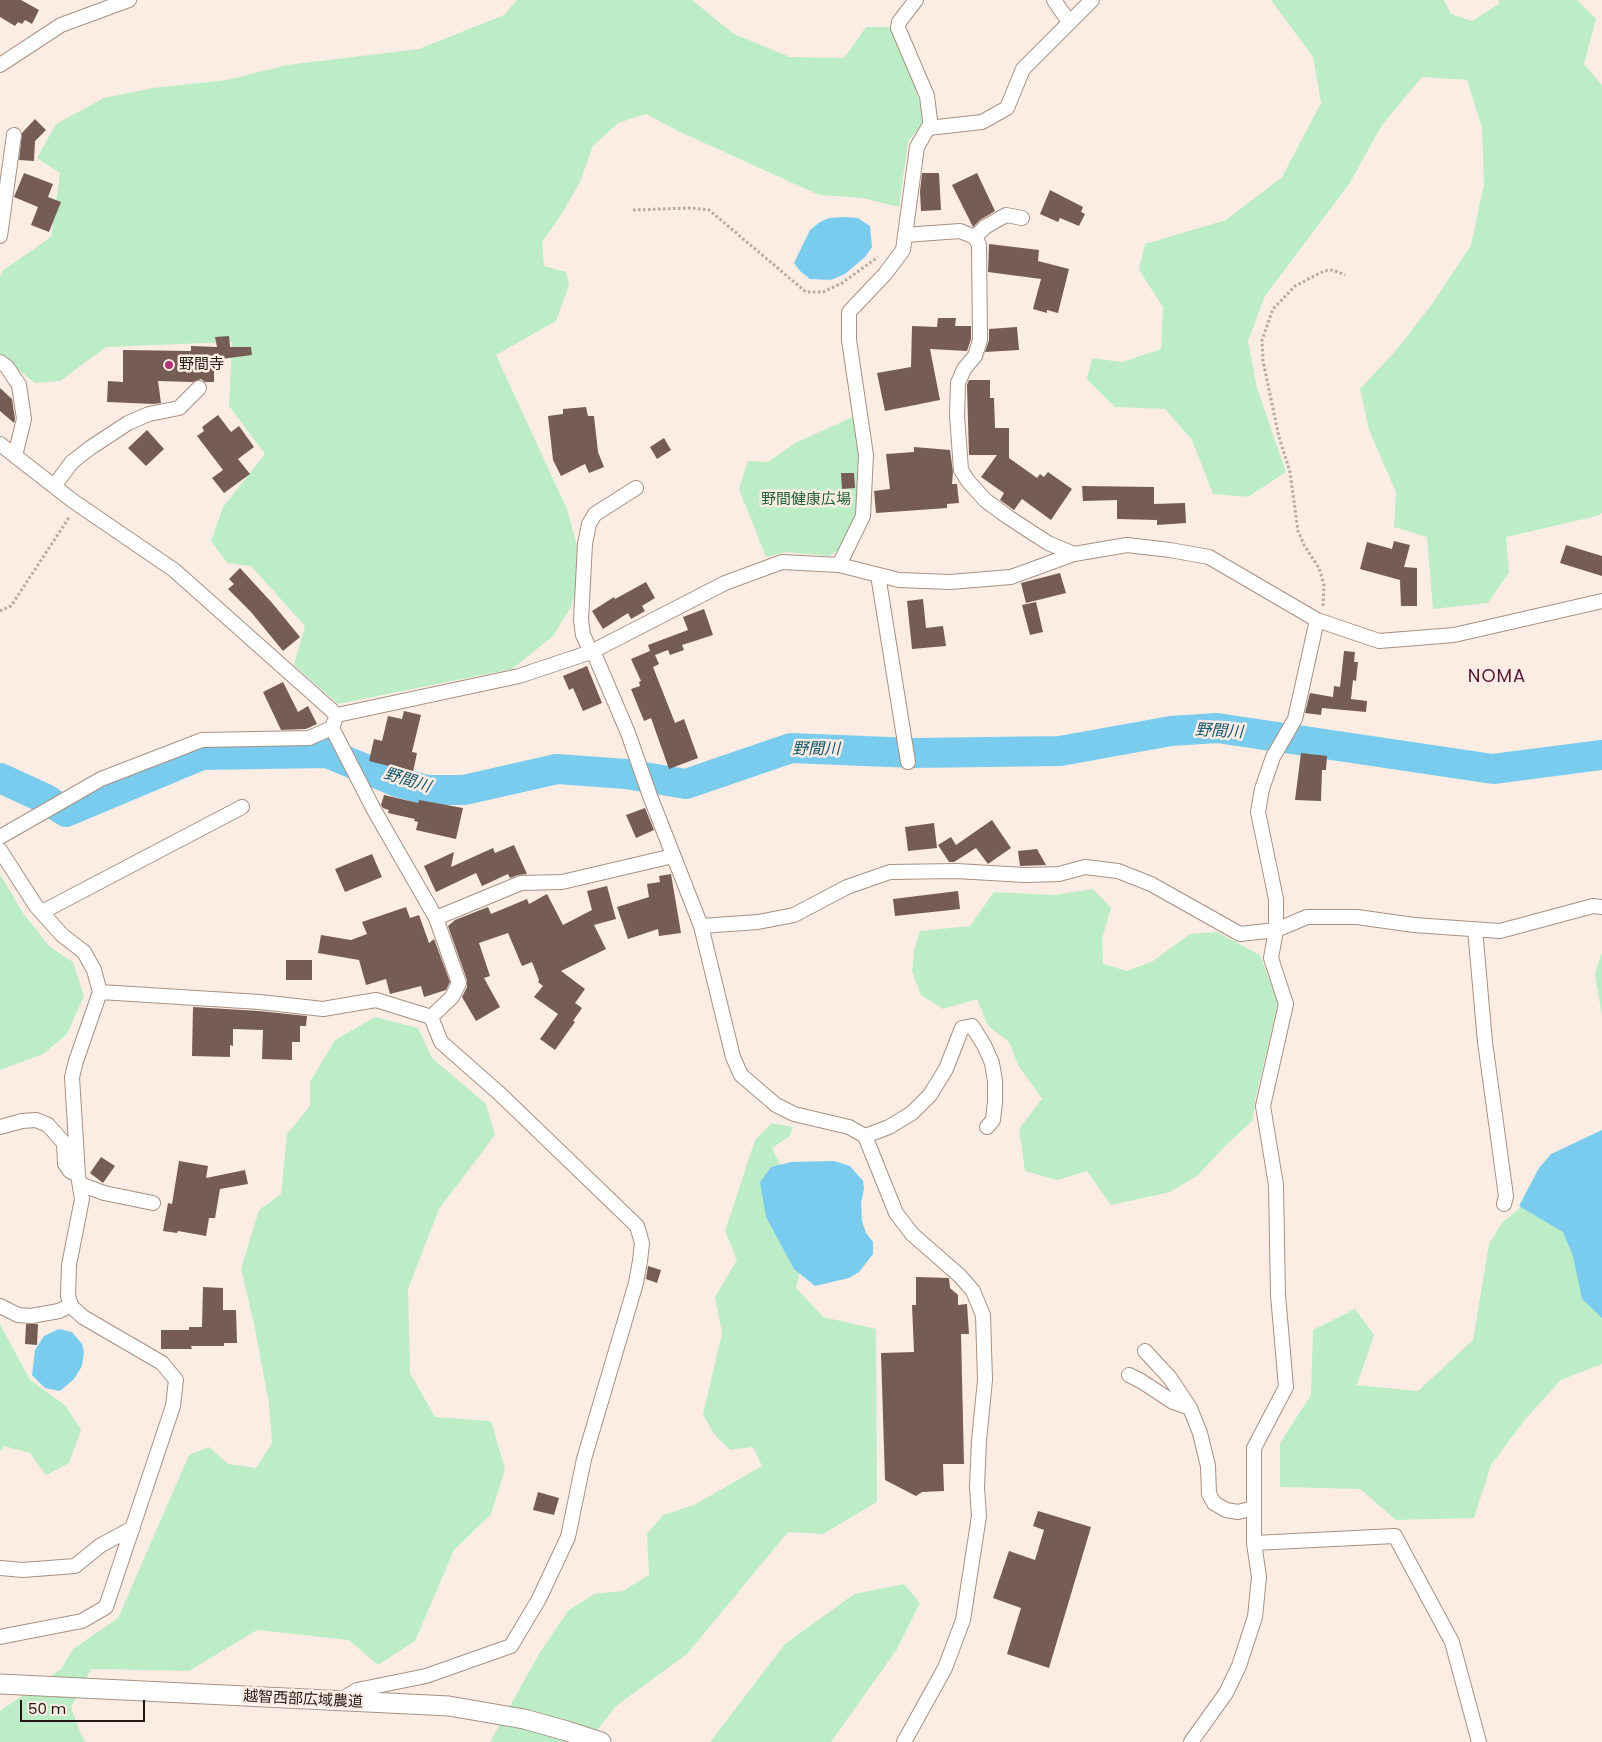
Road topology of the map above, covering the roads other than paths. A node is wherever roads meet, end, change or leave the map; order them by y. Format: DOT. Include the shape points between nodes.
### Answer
graph roads {
  1 [pos="128,0"];
  2 [pos="916,0"];
  3 [pos="1054,0"];
  4 [pos="1092,0"];
  5 [pos="1069,22"];
  6 [pos="0,65"];
  7 [pos="931,128"];
  8 [pos="14,135"];
  9 [pos="1022,218"];
  10 [pos="0,236"];
  11 [pos="975,237"];
  12 [pos="904,240"];
  13 [pos="0,362"];
  14 [pos="199,388"];
  15 [pos="0,444"];
  16 [pos="15,456"];
  17 [pos="54,486"];
  18 [pos="636,488"];
  19 [pos="1074,554"];
  20 [pos="839,565"];
  21 [pos="878,575"];
  22 [pos="1602,601"];
  23 [pos="1317,620"];
  24 [pos="592,652"];
  25 [pos="337,715"];
  26 [pos="332,728"];
  27 [pos="908,762"];
  28 [pos="242,808"];
  29 [pos="0,837"];
  30 [pos="0,850"];
  31 [pos="673,856"];
  32 [pos="1602,907"];
  33 [pos="42,912"];
  34 [pos="436,918"];
  35 [pos="701,926"];
  36 [pos="1475,929"];
  37 [pos="1276,930"];
  38 [pos="100,992"];
  39 [pos="431,1017"];
  40 [pos="0,1127"];
  41 [pos="987,1127"];
  42 [pos="865,1136"];
  43 [pos="79,1180"];
  44 [pos="153,1203"];
  45 [pos="1504,1204"];
  46 [pos="71,1305"];
  47 [pos="0,1306"];
  48 [pos="1145,1351"];
  49 [pos="1130,1375"];
  50 [pos="1190,1408"];
  51 [pos="1254,1508"];
  52 [pos="133,1528"];
  53 [pos="1254,1543"];
  54 [pos="0,1568"];
  55 [pos="0,1637"];
  56 [pos="0,1684"];
  57 [pos="338,1701"];
  58 [pos="601,1742"];
  59 [pos="904,1742"];
  60 [pos="1191,1742"];
  61 [pos="1479,1742"];
  1 -- 6 [label="street" via="61,24"];
  2 -- 7 [label="street" via="898,28 927,96"];
  3 -- 5 [label="street"];
  4 -- 5 [label="street"];
  5 -- 7 [label="street" via="1023,69 1007,108 982,122"];
  7 -- 12 [label="street" via="917,147"];
  8 -- 10 [label="street"];
  9 -- 11 [label="street" via="1006,215"];
  11 -- 12 [label="street" via="960,231"];
  11 -- 19 [label="street" via="979,245 980,340 975,356 964,369 958,384 961,470 985,500 1048,543"];
  12 -- 20 [label="street" via="903,250 886,274 849,312 849,340 866,455 863,516"];
  13 -- 16 [label="street" via="19,385 24,418"];
  14 -- 17 [label="street" via="178,408 148,414 96,443 72,462"];
  15 -- 16 [label="street"];
  16 -- 17 [label="street"];
  17 -- 25 [label="street" via="174,570"];
  18 -- 24 [label="street" via="595,514 589,524 581,620 583,635"];
  19 -- 21 [label="street" via="1011,576 950,582 899,580"];
  19 -- 23 [label="street" via="1127,545 1209,557"];
  20 -- 21 [label="street"];
  20 -- 24 [label="street" via="782,562 724,583"];
  21 -- 27 [label="street"];
  22 -- 23 [label="street" via="1454,635 1379,641"];
  23 -- 37 [label="street" via="1295,719 1273,757 1258,812 1276,899"];
  24 -- 25 [label="street" via="519,676"];
  24 -- 31 [label="street" via="628,733"];
  25 -- 26 [label="street"];
  26 -- 29 [label="street" via="309,738 202,740 101,779"];
  26 -- 34 [label="street" via="374,810"];
  28 -- 33 [label="street"];
  30 -- 33 [label="street"];
  31 -- 34 [label="street" via="562,882 521,883"];
  31 -- 35 [label="street"];
  32 -- 36 [label="street" via="1593,906 1500,931"];
  33 -- 38 [label="street" via="62,935 84,952 94,970"];
  34 -- 39 [label="street" via="459,982 452,997"];
  35 -- 37 [label="street" via="758,922 794,915 847,887 890,872 956,870 1024,875 1059,874 1085,867 1118,871 1151,884 1240,934"];
  35 -- 42 [label="street" via="732,1057 741,1075 776,1105 794,1114 848,1127"];
  36 -- 37 [label="street" via="1357,918 1307,917"];
  36 -- 45 [label="street" via="1485,1042 1506,1196"];
  37 -- 51 [label="street" via="1271,958 1286,1004 1263,1106 1276,1185 1278,1295 1286,1386 1254,1448"];
  38 -- 39 [label="street" via="323,1009 376,1000"];
  38 -- 43 [label="street" via="72,1077"];
  39 -- 57 [label="street" via="441,1042 637,1226 642,1243 640,1261 584,1459 568,1537 539,1599 511,1646 426,1676 357,1690"];
  40 -- 43 [label="street" via="36,1120 48,1125 64,1142 65,1164"];
  41 -- 42 [label="street" via="993,1120 995,1081 992,1063 972,1026 962,1028 946,1069 930,1095 912,1113"];
  42 -- 59 [label="street" via="896,1213 912,1234 954,1270 972,1291 984,1325 985,1380 977,1487 980,1516 963,1620 945,1668"];
  43 -- 44 [label="street" via="104,1193"];
  43 -- 46 [label="street" via="82,1199 69,1265 68,1296"];
  46 -- 47 [label="street" via="59,1311 31,1316 18,1315"];
  46 -- 52 [label="street" via="83,1317 162,1363 176,1380 174,1406"];
  48 -- 50 [label="street" via="1170,1378"];
  49 -- 50 [label="street" via="1173,1402"];
  50 -- 51 [label="street" via="1200,1433 1214,1503 1238,1512"];
  51 -- 53 [label="street"];
  52 -- 54 [label="street" via="101,1545 75,1566 23,1570"];
  52 -- 55 [label="street" via="106,1607 82,1621"];
  53 -- 60 [label="street" via="1259,1578 1255,1617 1239,1666 1226,1693"];
  53 -- 61 [label="street" via="1395,1536 1452,1642"];
  56 -- 57 [label="street, 越智西部広域農道"];
  57 -- 58 [label="street, 越智西部広域農道" via="449,1706 524,1719"];
}
